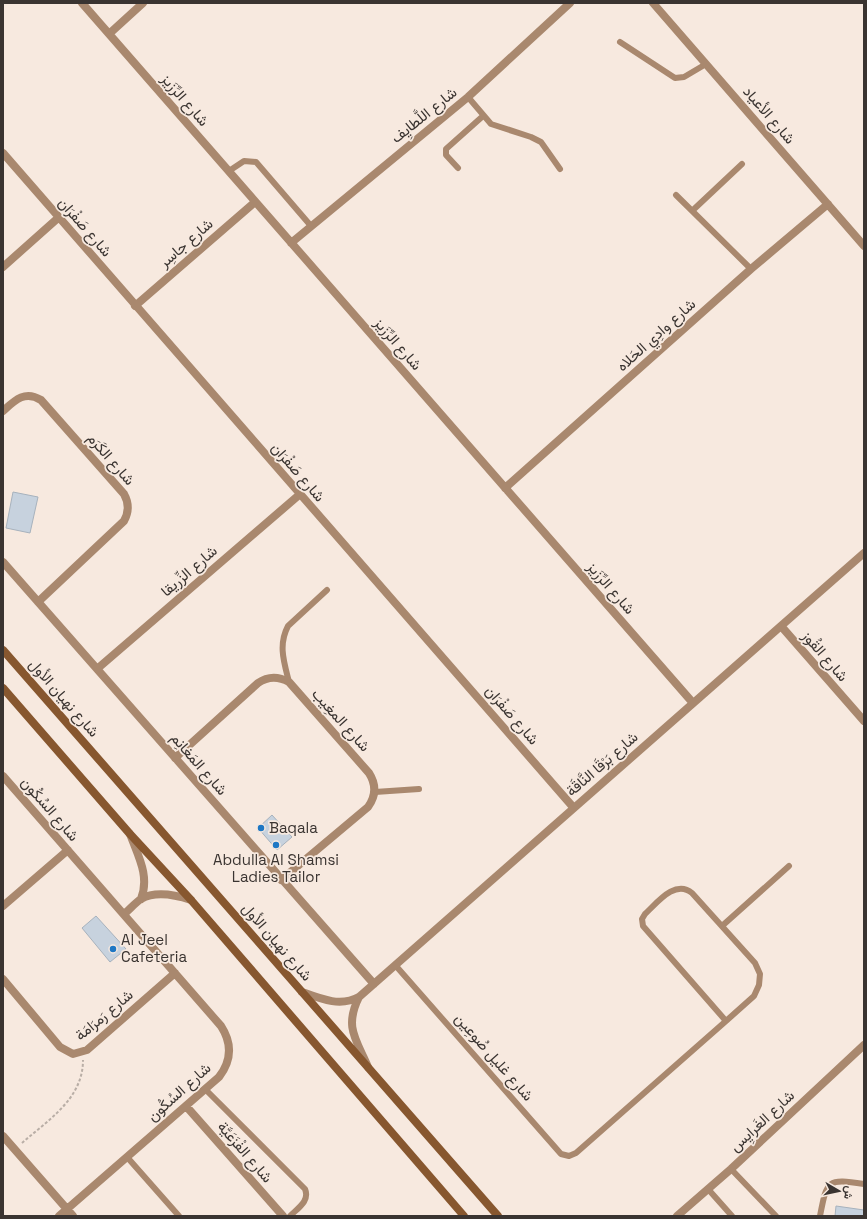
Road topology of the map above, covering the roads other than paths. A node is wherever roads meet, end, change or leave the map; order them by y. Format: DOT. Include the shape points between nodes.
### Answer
graph roads {
  1 [pos="82,3"];
  2 [pos="142,3"];
  3 [pos="570,3"];
  4 [pos="653,3"];
  5 [pos="109,34"];
  6 [pos="620,42"];
  7 [pos="706,64"];
  8 [pos="468,97"];
  9 [pos="483,116"];
  10 [pos="3,153"];
  11 [pos="742,164"];
  12 [pos="458,168"];
  13 [pos="560,169"];
  14 [pos="229,171"];
  15 [pos="676,195"];
  16 [pos="256,202"];
  17 [pos="828,204"];
  18 [pos="692,211"];
  19 [pos="58,218"];
  20 [pos="311,226"];
  21 [pos="291,243"];
  22 [pos="864,246"];
  23 [pos="3,267"];
  24 [pos="751,269"];
  25 [pos="135,306"];
  26 [pos="3,411"];
  27 [pos="505,488"];
  28 [pos="299,495"];
  29 [pos="864,553"];
  30 [pos="3,562"];
  31 [pos="327,590"];
  32 [pos="38,602"];
  33 [pos="781,626"];
  34 [pos="3,650"];
  35 [pos="97,669"];
  36 [pos="289,682"];
  37 [pos="3,688"];
  38 [pos="693,703"];
  39 [pos="864,721"];
  40 [pos="175,758"];
  41 [pos="3,776"];
  42 [pos="418,789"];
  43 [pos="375,792"];
  44 [pos="574,807"];
  45 [pos="130,834"];
  46 [pos="68,850"];
  47 [pos="789,866"];
  48 [pos="281,880"];
  49 [pos="141,899"];
  50 [pos="191,900"];
  51 [pos="3,906"];
  52 [pos="124,914"];
  53 [pos="722,926"];
  54 [pos="396,966"];
  55 [pos="175,973"];
  56 [pos="3,979"];
  57 [pos="374,984"];
  58 [pos="302,992"];
  59 [pos="359,997"];
  60 [pos="726,1021"];
  61 [pos="864,1045"];
  62 [pos="370,1070"];
  63 [pos="205,1089"];
  64 [pos="186,1106"];
  65 [pos="3,1136"];
  66 [pos="127,1157"];
  67 [pos="731,1169"];
  68 [pos="864,1184"];
  69 [pos="708,1189"];
  70 [pos="67,1209"];
  71 [pos="683,1214"];
  72 [pos="59,1216"];
  73 [pos="73,1216"];
  74 [pos="179,1216"];
  75 [pos="283,1216"];
  76 [pos="290,1216"];
  77 [pos="464,1216"];
  78 [pos="498,1216"];
  79 [pos="732,1216"];
  80 [pos="776,1216"];
  81 [pos="820,1216"];
  1 -- 5 [label="street, شارع الرِّزَيز"];
  2 -- 5 [label="street"];
  3 -- 8 [label="street, شارع اللَّطايِف"];
  4 -- 7 [label="street, شارع الأعياد"];
  5 -- 14 [label="street, شارع الرِّزَيز"];
  6 -- 7 [label="lane" via="675,78 684,77"];
  7 -- 17 [label="street, شارع الأعياد"];
  8 -- 9 [label="lane"];
  8 -- 20 [label="street, شارع اللَّطايِف"];
  9 -- 12 [label="lane" via="446,149 446,155"];
  9 -- 13 [label="lane" via="496,126 541,142"];
  10 -- 19 [label="street, شارع صَفْرَان"];
  11 -- 18 [label="lane"];
  14 -- 16 [label="street, شارع الرِّزَيز"];
  14 -- 20 [label="lane" via="244,161 256,162"];
  15 -- 18 [label="lane"];
  16 -- 21 [label="street, شارع الرِّزَيز"];
  16 -- 25 [label="street, شارع جاسِر"];
  17 -- 22 [label="street, شارع الأعياد"];
  17 -- 24 [label="street, شارع وادِي الحَلاه"];
  18 -- 24 [label="lane"];
  19 -- 23 [label="street"];
  19 -- 25 [label="street, شارع صَفْرَان"];
  20 -- 21 [label="street, شارع اللَّطايِف"];
  21 -- 27 [label="street, شارع الرِّزَيز"];
  24 -- 27 [label="street, شارع وادِي الحَلاه"];
  25 -- 28 [label="street, شارع صَفْرَان"];
  26 -- 32 [label="street, شارع الكَرَم" via="22,396 32,396 41,400 124,494 128,503 124,521"];
  27 -- 38 [label="street, شارع الرِّزَيز"];
  28 -- 35 [label="street, شارع الزِّريقا"];
  28 -- 44 [label="street, شارع صَفْرَان"];
  29 -- 33 [label="street, شارع بَرْقَا النَّاقَة"];
  30 -- 32 [label="street, شارع المَغانِم"];
  31 -- 36 [label="lane" via="288,626 284,633 282,650"];
  32 -- 35 [label="street, شارع المَغانِم"];
  33 -- 38 [label="street, شارع بَرْقَا النَّاقَة"];
  33 -- 39 [label="street, شارع القُوز"];
  34 -- 58 [label="main road, شارع نهيان الأول"];
  35 -- 40 [label="street, شارع المَغانِم"];
  36 -- 40 [label="street" via="274,677 261,681"];
  36 -- 43 [label="street, شارع المغِيب" via="369,772"];
  37 -- 45 [label="main road"];
  38 -- 44 [label="street, شارع بَرْقَا النَّاقَة"];
  40 -- 48 [label="street, شارع المَغانِم"];
  41 -- 46 [label="street, شارع السُكُون"];
  42 -- 43 [label="lane"];
  43 -- 48 [label="street" via="371,803 364,811"];
  44 -- 54 [label="street, شارع بَرْقَا النَّاقَة"];
  45 -- 49 [label="street" via="144,872"];
  45 -- 50 [label="main road"];
  46 -- 51 [label="street"];
  46 -- 52 [label="street, شارع السُكُون"];
  47 -- 53 [label="lane"];
  48 -- 57 [label="street, شارع المَغانِم"];
  49 -- 50 [label="street" via="161,894"];
  49 -- 52 [label="street"];
  50 -- 77 [label="main road"];
  52 -- 55 [label="street, شارع السُكُون"];
  53 -- 60 [label="lane" via="755,963 760,980 754,996"];
  53 -- 60 [label="lane" via="692,893 682,888 672,891 642,919 645,929"];
  54 -- 57 [label="street, شارع بَرْقَا النَّاقَة"];
  54 -- 60 [label="lane, شارع غليل صُوعِين" via="561,1154 569,1156 576,1153"];
  55 -- 56 [label="street, شارع رَمرَامَة" via="83,1052 68,1053 60,1047"];
  55 -- 63 [label="street, شارع السُكُون" via="221,1026 229,1044 227,1065 219,1077"];
  57 -- 59 [label="street, شارع بَرْقَا النَّاقَة"];
  58 -- 59 [label="street, شارع بَرْقَا النَّاقَة" via="338,1002"];
  58 -- 62 [label="main road, شارع نهيان الأول"];
  59 -- 62 [label="street, شارع بَرْقَا النَّاقَة" via="351,1023"];
  61 -- 67 [label="street, شارع الغَرايِس"];
  62 -- 78 [label="main road, شارع نهيان الأول"];
  63 -- 64 [label="street, شارع السُكُون"];
  63 -- 76 [label="lane" via="305,1189 305,1201"];
  64 -- 66 [label="street, شارع السُكُون"];
  64 -- 75 [label="street, شارع الفْزَعَيَّة"];
  65 -- 70 [label="street"];
  66 -- 70 [label="street, شارع السُكُون"];
  66 -- 74 [label="lane"];
  67 -- 69 [label="street, شارع الغَرايِس"];
  67 -- 80 [label="lane"];
  68 -- 81 [label="lane" via="842,1180 833,1182 826,1189"];
  69 -- 71 [label="street, شارع الغَرايِس"];
  69 -- 79 [label="lane"];
  70 -- 72 [label="street, شارع السُكُون"];
  70 -- 73 [label="street"];
}
